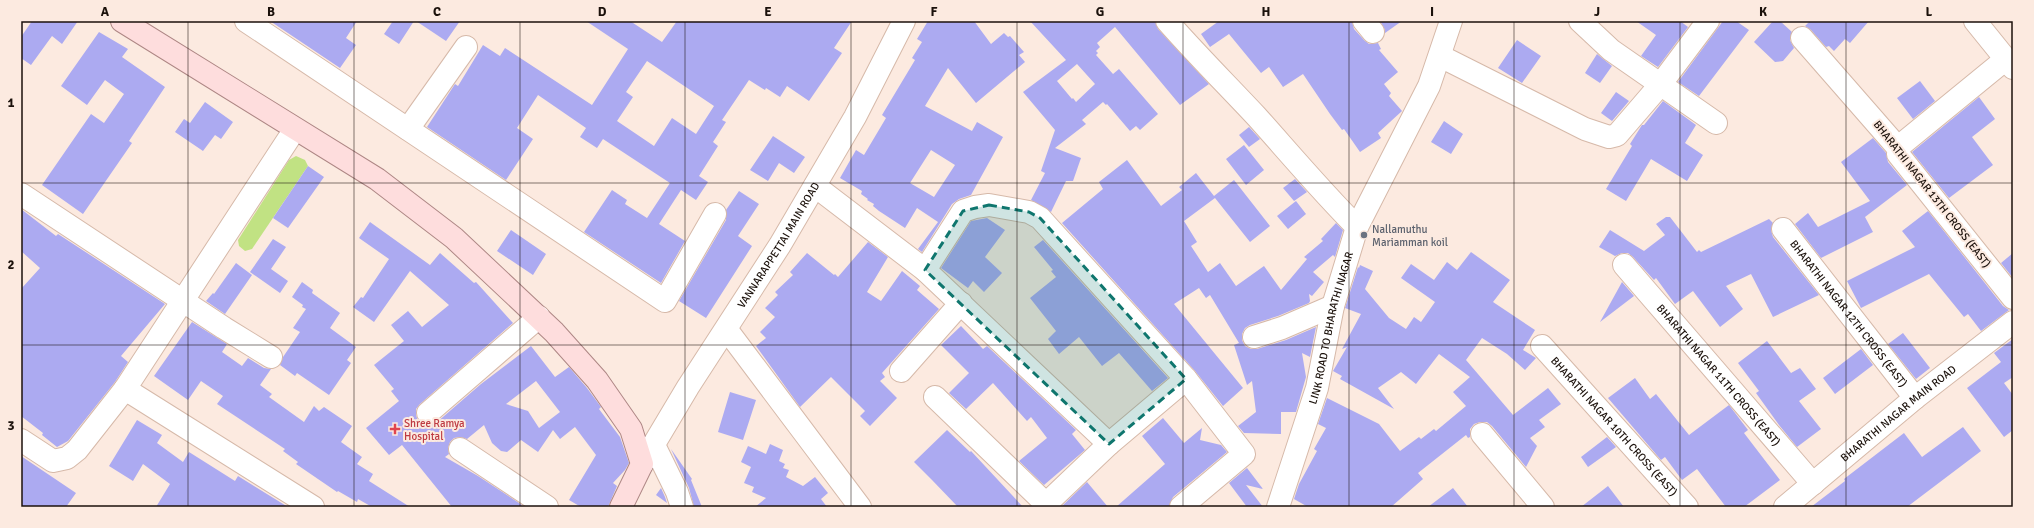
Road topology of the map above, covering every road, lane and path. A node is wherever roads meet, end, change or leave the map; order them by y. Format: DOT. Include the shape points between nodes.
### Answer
graph roads {
  1 [pos="122,21"];
  2 [pos="246,21"];
  3 [pos="904,21"];
  4 [pos="1167,21"];
  5 [pos="1450,21"];
  6 [pos="1580,21"];
  7 [pos="1708,21"];
  8 [pos="1975,21"];
  9 [pos="1802,38"];
  10 [pos="466,47"];
  11 [pos="1440,56"];
  12 [pos="2010,63"];
  13 [pos="1660,85"];
  14 [pos="1716,123"];
  15 [pos="295,129"];
  16 [pos="408,129"];
  17 [pos="1899,149"];
  18 [pos="815,186"];
  19 [pos="21,194"];
  20 [pos="715,214"];
  21 [pos="1357,227"];
  22 [pos="1783,229"];
  23 [pos="1624,265"];
  24 [pos="925,270"];
  25 [pos="2013,298"];
  26 [pos="183,301"];
  27 [pos="961,303"];
  28 [pos="1333,306"];
  29 [pos="539,316"];
  30 [pos="2013,322"];
  31 [pos="727,330"];
  32 [pos="1254,337"];
  33 [pos="1542,346"];
  34 [pos="271,357"];
  35 [pos="901,371"];
  36 [pos="1186,379"];
  37 [pos="125,389"];
  38 [pos="935,397"];
  39 [pos="1915,398"];
  40 [pos="428,413"];
  41 [pos="1482,434"];
  42 [pos="21,440"];
  43 [pos="1109,444"];
  44 [pos="654,445"];
  45 [pos="460,449"];
  46 [pos="642,464"];
  47 [pos="1812,484"];
  48 [pos="304,505"];
  49 [pos="1048,506"];
  50 [pos="547,507"];
  51 [pos="621,507"];
  52 [pos="682,507"];
  53 [pos="860,507"];
  54 [pos="1181,507"];
  55 [pos="1278,507"];
  56 [pos="1543,507"];
  57 [pos="1687,507"];
  58 [pos="1785,507"];
  1 -- 15 [label="main road"];
  2 -- 16 [label="street"];
  3 -- 18 [label="street, VANNARAPPETTAI MAIN ROAD" via="855,117"];
  4 -- 21 [label="street"];
  5 -- 11 [label="street, LINK ROAD TO BHARATHI NAGAR"];
  6 -- 13 [label="street" via="1611,50"];
  7 -- 13 [label="street"];
  8 -- 12 [label="street"];
  9 -- 17 [label="street, BHARATHI NAGAR 13TH CROSS (EAST)"];
  10 -- 16 [label="street"];
  11 -- 13 [label="street" via="1585,129 1609,137 1617,135"];
  11 -- 21 [label="street, LINK ROAD TO BHARATHI NAGAR" via="1429,86"];
  12 -- 17 [label="street" via="1902,144"];
  13 -- 14 [label="street"];
  15 -- 26 [label="street"];
  15 -- 29 [label="main road" via="377,179 437,224"];
  16 -- 20 [label="street" via="665,301"];
  17 -- 25 [label="street, BHARATHI NAGAR 13TH CROSS (EAST)" via="1898,154"];
  18 -- 24 [label="street"];
  18 -- 31 [label="street, VANNARAPPETTAI MAIN ROAD"];
  19 -- 26 [label="street"];
  21 -- 28 [label="street, LINK ROAD TO BHARATHI NAGAR"];
  22 -- 39 [label="street, BHARATHI NAGAR 12TH CROSS (EAST)"];
  23 -- 47 [label="street, BHARATHI NAGAR 11TH CROSS (EAST)"];
  24 -- 27 [label="street"];
  24 -- 36 [label="street" via="964,212 989,205 1029,212 1040,218"];
  26 -- 34 [label="street"];
  26 -- 37 [label="street"];
  27 -- 35 [label="street"];
  27 -- 43 [label="street"];
  28 -- 32 [label="street"];
  28 -- 55 [label="street, LINK ROAD TO BHARATHI NAGAR" via="1317,388"];
  29 -- 40 [label="street"];
  29 -- 46 [label="main road" via="597,380 631,429"];
  30 -- 39 [label="street, BHARATHI NAGAR MAIN ROAD"];
  31 -- 44 [label="street, VANNARAPPETTAI MAIN ROAD" via="688,387"];
  31 -- 53 [label="street"];
  33 -- 57 [label="street, BHARATHI NAGAR 10TH CROSS (EAST)"];
  36 -- 43 [label="street"];
  36 -- 54 [label="street" via="1244,454"];
  37 -- 42 [label="street" via="77,450 66,458 53,461"];
  37 -- 48 [label="street"];
  38 -- 49 [label="street"];
  39 -- 47 [label="street, BHARATHI NAGAR MAIN ROAD"];
  41 -- 56 [label="street"];
  43 -- 49 [label="street"];
  44 -- 46 [label="street, VANNARAPPETTAI MAIN ROAD"];
  44 -- 52 [label="street"];
  45 -- 50 [label="street"];
  46 -- 51 [label="main road"];
  47 -- 58 [label="street, BHARATHI NAGAR MAIN ROAD"];
}
